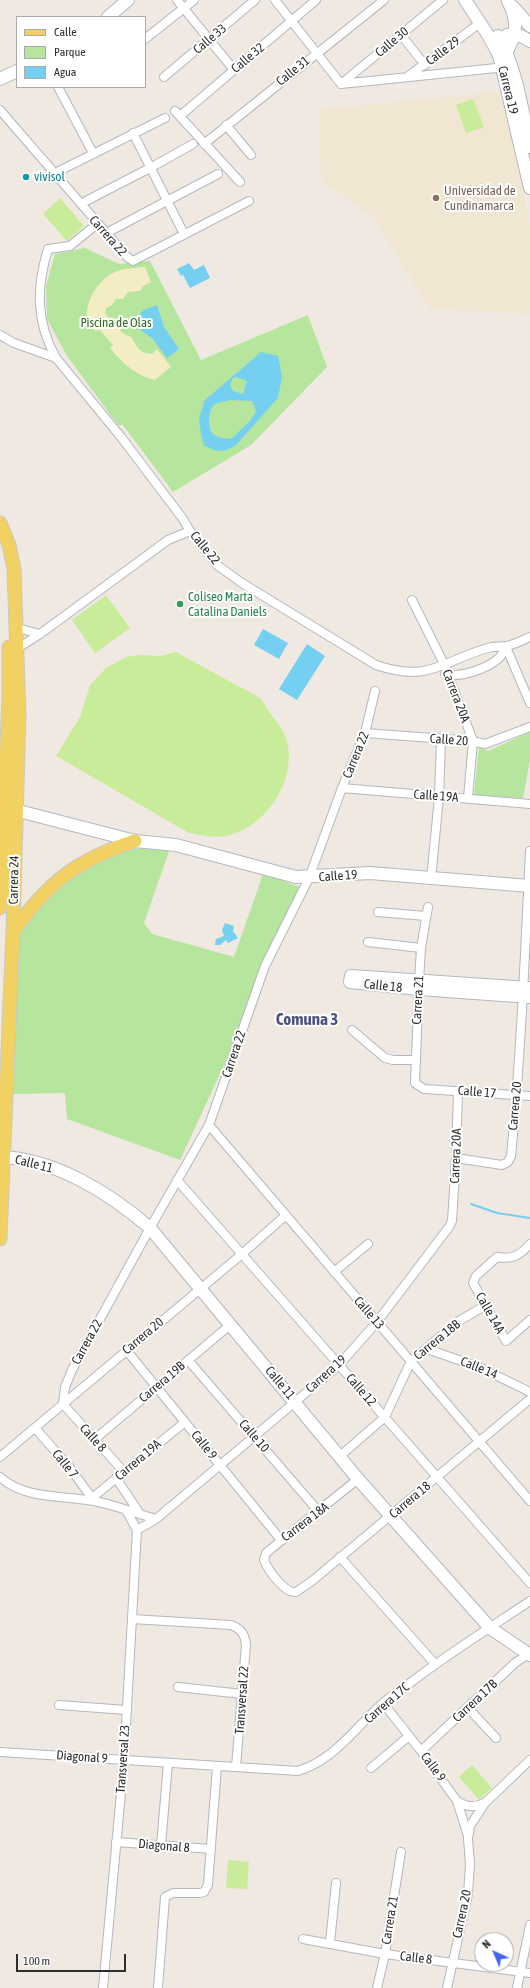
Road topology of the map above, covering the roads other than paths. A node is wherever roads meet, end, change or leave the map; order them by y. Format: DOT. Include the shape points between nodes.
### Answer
graph roads {
  1 [pos="128,0"];
  2 [pos="177,0"];
  3 [pos="194,0"];
  4 [pos="255,0"];
  5 [pos="275,0"];
  6 [pos="316,0"];
  7 [pos="384,0"];
  8 [pos="443,0"];
  9 [pos="465,0"];
  10 [pos="474,0"];
  11 [pos="507,1"];
  12 [pos="374,3"];
  13 [pos="183,8"];
  14 [pos="109,16"];
  15 [pos="291,21"];
  16 [pos="480,23"];
  17 [pos="530,26"];
  18 [pos="401,34"];
  19 [pos="493,34"];
  20 [pos="515,35"];
  21 [pos="146,38"];
  22 [pos="209,39"];
  23 [pos="530,41"];
  24 [pos="507,52"];
  25 [pos="317,53"];
  26 [pos="425,65"];
  27 [pos="507,67"];
  28 [pos="234,70"];
  29 [pos="16,71"];
  30 [pos="164,77"];
  31 [pos="405,78"];
  32 [pos="0,79"];
  33 [pos="342,84"];
  34 [pos="59,88"];
  35 [pos="0,110"];
  36 [pos="165,118"];
  37 [pos="226,125"];
  38 [pos="524,125"];
  39 [pos="133,133"];
  40 [pos="193,144"];
  41 [pos="204,144"];
  42 [pos="530,148"];
  43 [pos="94,154"];
  44 [pos="251,155"];
  45 [pos="150,168"];
  46 [pos="59,171"];
  47 [pos="218,174"];
  48 [pos="240,182"];
  49 [pos="530,188"];
  50 [pos="86,201"];
  51 [pos="168,201"];
  52 [pos="248,201"];
  53 [pos="97,224"];
  54 [pos="112,230"];
  55 [pos="184,234"];
  56 [pos="0,335"];
  57 [pos="56,358"];
  58 [pos="0,523"];
  59 [pos="190,531"];
  60 [pos="0,544"];
  61 [pos="412,600"];
  62 [pos="17,628"];
  63 [pos="40,634"];
  64 [pos="530,637"];
  65 [pos="506,647"];
  66 [pos="18,648"];
  67 [pos="445,666"];
  68 [pos="432,670"];
  69 [pos="448,675"];
  70 [pos="376,691"];
  71 [pos="530,703"];
  72 [pos="530,727"];
  73 [pos="365,733"];
  74 [pos="441,740"];
  75 [pos="473,741"];
  76 [pos="342,788"];
  77 [pos="439,797"];
  78 [pos="468,798"];
  79 [pos="7,803"];
  80 [pos="530,804"];
  81 [pos="70,820"];
  82 [pos="135,841"];
  83 [pos="150,841"];
  84 [pos="530,851"];
  85 [pos="309,878"];
  86 [pos="431,879"];
  87 [pos="529,886"];
  88 [pos="428,907"];
  89 [pos="0,908"];
  90 [pos="378,912"];
  91 [pos="426,916"];
  92 [pos="13,932"];
  93 [pos="368,942"];
  94 [pos="421,948"];
  95 [pos="419,985"];
  96 [pos="527,993"];
  97 [pos="352,1030"];
  98 [pos="416,1060"];
  99 [pos="424,1089"];
  100 [pos="458,1091"];
  101 [pos="517,1096"];
  102 [pos="530,1096"];
  103 [pos="209,1125"];
  104 [pos="2,1157"];
  105 [pos="456,1158"];
  106 [pos="1,1180"];
  107 [pos="177,1180"];
  108 [pos="286,1215"];
  109 [pos="452,1221"];
  110 [pos="150,1228"];
  111 [pos="0,1239"];
  112 [pos="368,1244"];
  113 [pos="530,1244"];
  114 [pos="242,1254"];
  115 [pos="334,1272"];
  116 [pos="200,1288"];
  117 [pos="486,1305"];
  118 [pos="529,1321"];
  119 [pos="377,1322"];
  120 [pos="230,1325"];
  121 [pos="427,1349"];
  122 [pos="127,1351"];
  123 [pos="188,1360"];
  124 [pos="411,1362"];
  125 [pos="339,1365"];
  126 [pos="156,1387"];
  127 [pos="530,1392"];
  128 [pos="295,1401"];
  129 [pos="529,1403"];
  130 [pos="63,1404"];
  131 [pos="385,1417"];
  132 [pos="185,1422"];
  133 [pos="35,1428"];
  134 [pos="254,1435"];
  135 [pos="95,1439"];
  136 [pos="479,1442"];
  137 [pos="0,1456"];
  138 [pos="340,1456"];
  139 [pos="220,1465"];
  140 [pos="124,1472"];
  141 [pos="0,1477"];
  142 [pos="437,1477"];
  143 [pos="116,1478"];
  144 [pos="358,1479"];
  145 [pos="93,1500"];
  146 [pos="530,1501"];
  147 [pos="126,1510"];
  148 [pos="319,1512"];
  149 [pos="140,1514"];
  150 [pos="391,1516"];
  151 [pos="156,1519"];
  152 [pos="137,1530"];
  153 [pos="281,1540"];
  154 [pos="340,1557"];
  155 [pos="530,1583"];
  156 [pos="286,1590"];
  157 [pos="530,1601"];
  158 [pos="132,1619"];
  159 [pos="490,1628"];
  160 [pos="529,1654"];
  161 [pos="435,1664"];
  162 [pos="178,1687"];
  163 [pos="242,1694"];
  164 [pos="383,1703"];
  165 [pos="59,1705"];
  166 [pos="468,1708"];
  167 [pos="126,1710"];
  168 [pos="409,1736"];
  169 [pos="496,1738"];
  170 [pos="421,1751"];
  171 [pos="0,1752"];
  172 [pos="124,1760"];
  173 [pos="530,1760"];
  174 [pos="168,1763"];
  175 [pos="217,1766"];
  176 [pos="236,1768"];
  177 [pos="371,1768"];
  178 [pos="457,1801"];
  179 [pos="485,1803"];
  180 [pos="468,1839"];
  181 [pos="116,1842"];
  182 [pos="161,1845"];
  183 [pos="211,1850"];
  184 [pos="401,1852"];
  185 [pos="336,1883"];
  186 [pos="530,1925"];
  187 [pos="303,1939"];
  188 [pos="330,1943"];
  189 [pos="385,1954"];
  190 [pos="451,1962"];
  191 [pos="520,1972"];
  192 [pos="530,1973"];
  193 [pos="103,1988"];
  194 [pos="158,1988"];
  195 [pos="378,1988"];
  196 [pos="447,1988"];
  197 [pos="517,1988"];
  1 -- 14 [label="street"];
  2 -- 13 [label="street"];
  3 -- 13 [label="street"];
  4 -- 22 [label="street, Calle 33"];
  5 -- 15 [label="street"];
  6 -- 15 [label="street, Calle 32"];
  7 -- 12 [label="street, Calle 31"];
  8 -- 18 [label="street, Calle 30"];
  9 -- 16 [label="street, Carrera 19"];
  10 -- 19 [label="street, Carrera 19"];
  11 -- 17 [label="street"];
  11 -- 20 [label="street" via="515,17"];
  12 -- 25 [label="street, Calle 31"];
  13 -- 21 [label="street"];
  13 -- 22 [label="street"];
  15 -- 25 [label="street"];
  15 -- 28 [label="street, Calle 32"];
  16 -- 19 [label="street, Carrera 19"];
  16 -- 26 [label="street, Calle 29"];
  18 -- 26 [label="street"];
  18 -- 33 [label="street, Calle 30"];
  19 -- 20 [label="street"];
  19 -- 24 [label="street, Carrera 19"];
  19 -- 27 [label="street, Carrera 19" via="499,56"];
  20 -- 23 [label="street"];
  20 -- 24 [label="street"];
  22 -- 28 [label="street"];
  22 -- 30 [label="street, Calle 33"];
  24 -- 27 [label="street, Carrera 19"];
  25 -- 33 [label="street"];
  25 -- 37 [label="street, Calle 31"];
  26 -- 31 [label="street, Calle 29"];
  27 -- 31 [label="street"];
  27 -- 38 [label="street, Carrera 19"];
  28 -- 41 [label="street, Calle 32" via="177,113"];
  29 -- 32 [label="street"];
  31 -- 33 [label="street"];
  34 -- 43 [label="street"];
  35 -- 53 [label="street, Carrera 22"];
  36 -- 39 [label="street"];
  37 -- 41 [label="street, Calle 31"];
  37 -- 44 [label="street"];
  38 -- 42 [label="street, Carrera 19"];
  38 -- 49 [label="street, Carrera 19"];
  39 -- 43 [label="street"];
  39 -- 45 [label="street"];
  40 -- 45 [label="street"];
  41 -- 48 [label="street"];
  43 -- 46 [label="street"];
  45 -- 50 [label="street"];
  45 -- 51 [label="street"];
  47 -- 51 [label="street"];
  51 -- 54 [label="street"];
  51 -- 55 [label="street"];
  52 -- 55 [label="street, Carrera 22"];
  53 -- 55 [label="street, Carrera 22" via="133,261"];
  53 -- 57 [label="street" via="70,246 48,249 39,310"];
  56 -- 57 [label="street" via="14,343"];
  57 -- 59 [label="street, Calle 22" via="121,437"];
  58 -- 62 [label="main road, Carrera 24" via="9,545 14,569"];
  59 -- 63 [label="street" via="168,540"];
  59 -- 68 [label="street, Calle 22" via="217,565 376,665 410,673"];
  60 -- 79 [label="main road, Carrera 24" via="6,570 9,648"];
  61 -- 67 [label="street, Carrera 20A"];
  62 -- 63 [label="street"];
  62 -- 66 [label="main road, Carrera 24"];
  63 -- 66 [label="street"];
  64 -- 65 [label="street, Calle 22"];
  65 -- 67 [label="street, Calle 22" via="492,647"];
  65 -- 69 [label="street, Calle 22" via="499,657 486,666"];
  65 -- 71 [label="street"];
  66 -- 79 [label="main road, Carrera 24" via="19,714"];
  67 -- 68 [label="street, Calle 22"];
  67 -- 69 [label="street, Carrera 20A"];
  68 -- 69 [label="street, Calle 22"];
  69 -- 75 [label="street, Carrera 20A"];
  70 -- 73 [label="street, Carrera 22"];
  72 -- 75 [label="street, Calle 20" via="486,744"];
  73 -- 74 [label="street, Calle 20"];
  73 -- 76 [label="street, Carrera 22"];
  74 -- 75 [label="street, Calle 20"];
  74 -- 77 [label="street"];
  75 -- 78 [label="street, Carrera 20A"];
  76 -- 77 [label="street, Calle 19A"];
  76 -- 85 [label="street, Carrera 22"];
  77 -- 78 [label="street, Calle 19A"];
  77 -- 86 [label="street"];
  78 -- 80 [label="street, Calle 19A"];
  79 -- 81 [label="street, Calle 19"];
  79 -- 89 [label="main road, Carrera 24"];
  79 -- 92 [label="main road, Carrera 24"];
  81 -- 82 [label="street, Calle 19"];
  81 -- 83 [label="street, Calle 19"];
  82 -- 83 [label="street, Calle 19"];
  82 -- 92 [label="main road" via="105,851 53,884 31,907"];
  83 -- 85 [label="street, Calle 19" via="176,844 296,877"];
  84 -- 87 [label="street, Carrera 20"];
  85 -- 86 [label="street, Calle 19" via="370,873"];
  85 -- 103 [label="street, Carrera 22" via="265,966"];
  86 -- 87 [label="street, Calle 19"];
  87 -- 96 [label="street, Carrera 20"];
  88 -- 91 [label="street, Carrera 21"];
  90 -- 91 [label="street"];
  91 -- 94 [label="street, Carrera 21"];
  92 -- 104 [label="main road, Carrera 24"];
  93 -- 94 [label="street"];
  94 -- 95 [label="street, Carrera 21"];
  95 -- 96 [label="street, Calle 18"];
  95 -- 98 [label="street, Carrera 21"];
  96 -- 101 [label="street, Carrera 20"];
  97 -- 98 [label="street" via="385,1058"];
  98 -- 99 [label="street, Carrera 21" via="415,1083"];
  99 -- 100 [label="street, Calle 17"];
  100 -- 101 [label="street, Calle 17"];
  100 -- 105 [label="street, Carrera 20A"];
  101 -- 102 [label="street, Calle 17"];
  101 -- 105 [label="street, Carrera 20" via="511,1156 508,1162 502,1165"];
  103 -- 107 [label="street, Carrera 22"];
  103 -- 108 [label="street, Calle 13"];
  104 -- 106 [label="main road, Carrera 24"];
  104 -- 110 [label="street, Calle 11" via="30,1161 65,1172 119,1204"];
  105 -- 109 [label="street, Carrera 20A"];
  106 -- 111 [label="main road, Carrera 24"];
  107 -- 110 [label="street, Carrera 22"];
  107 -- 114 [label="street, Calle 12"];
  108 -- 114 [label="street, Carrera 20"];
  108 -- 115 [label="street, Calle 13"];
  109 -- 119 [label="street, Carrera 19"];
  110 -- 116 [label="street, Calle 11"];
  110 -- 130 [label="street, Carrera 22" via="72,1370 65,1387"];
  112 -- 115 [label="street"];
  113 -- 117 [label="street, Calle 14A" via="518,1256 508,1259 497,1256 474,1279 474,1285"];
  114 -- 116 [label="street, Carrera 20"];
  114 -- 125 [label="street, Calle 12"];
  115 -- 119 [label="street, Calle 13"];
  116 -- 120 [label="street, Calle 11"];
  116 -- 122 [label="street, Carrera 20"];
  117 -- 118 [label="street, Calle 14A" via="506,1341"];
  117 -- 121 [label="street, Carrera 18B" via="459,1321"];
  119 -- 124 [label="street, Calle 13"];
  119 -- 125 [label="street, Carrera 19"];
  120 -- 123 [label="street, Carrera 19B"];
  120 -- 128 [label="street, Calle 11"];
  121 -- 124 [label="street, Carrera 18B"];
  121 -- 127 [label="street, Calle 14" via="479,1367"];
  122 -- 126 [label="street, Calle 9"];
  122 -- 130 [label="street, Carrera 20"];
  123 -- 126 [label="street, Carrera 19B"];
  123 -- 134 [label="street, Calle 10"];
  124 -- 131 [label="street, Carrera 18B"];
  124 -- 136 [label="street, Calle 13"];
  125 -- 128 [label="street, Carrera 19"];
  125 -- 131 [label="street, Calle 12"];
  126 -- 132 [label="street, Calle 9"];
  126 -- 135 [label="street, Carrera 19B"];
  128 -- 134 [label="street, Carrera 19"];
  128 -- 138 [label="street, Calle 11"];
  129 -- 136 [label="street, Carrera 18"];
  130 -- 133 [label="street, Carrera 20"];
  130 -- 135 [label="street, Calle 8"];
  131 -- 138 [label="street, Carrera 18B"];
  131 -- 142 [label="street, Calle 12"];
  132 -- 139 [label="street, Calle 9"];
  132 -- 140 [label="street, Carrera 19A"];
  133 -- 137 [label="street, Carrera 20"];
  133 -- 145 [label="street, Calle 7" via="70,1468"];
  134 -- 139 [label="street, Carrera 19"];
  134 -- 148 [label="street, Calle 10"];
  135 -- 140 [label="street, Calle 8"];
  136 -- 142 [label="street, Carrera 18"];
  136 -- 146 [label="street, Calle 13"];
  138 -- 144 [label="street, Calle 11"];
  139 -- 151 [label="street, Carrera 19"];
  139 -- 153 [label="street, Calle 9"];
  140 -- 143 [label="street, Carrera 19A"];
  141 -- 145 [label="street" via="9,1484 40,1495"];
  142 -- 150 [label="street, Carrera 18"];
  142 -- 155 [label="street, Calle 12"];
  143 -- 145 [label="street, Carrera 19A"];
  143 -- 149 [label="street"];
  144 -- 148 [label="street, Carrera 18A"];
  144 -- 150 [label="street, Calle 11"];
  145 -- 147 [label="street"];
  147 -- 149 [label="street"];
  147 -- 152 [label="street"];
  148 -- 153 [label="street, Carrera 18A"];
  149 -- 151 [label="street"];
  150 -- 154 [label="street, Carrera 18"];
  150 -- 159 [label="street, Calle 11"];
  151 -- 152 [label="street"];
  152 -- 158 [label="street, Transversal 23"];
  153 -- 156 [label="street, Carrera 18A" via="266,1553 264,1560 268,1569"];
  154 -- 156 [label="street, Carrera 18" via="300,1590 293,1593"];
  154 -- 161 [label="street"];
  157 -- 159 [label="street, Carrera 17C"];
  158 -- 163 [label="street, Transversal 22" via="231,1625 238,1628 243,1632 246,1645"];
  158 -- 167 [label="street, Transversal 23"];
  159 -- 160 [label="street, Calle 11"];
  159 -- 161 [label="street, Carrera 17C"];
  160 -- 166 [label="street, Carrera 17B"];
  161 -- 164 [label="street, Carrera 17C"];
  162 -- 163 [label="street"];
  163 -- 176 [label="street, Transversal 22"];
  164 -- 168 [label="street, Calle 9"];
  164 -- 176 [label="street, Carrera 17C" via="349,1738 310,1768 298,1771"];
  165 -- 167 [label="street"];
  166 -- 169 [label="street"];
  166 -- 170 [label="street, Carrera 17B"];
  167 -- 172 [label="street, Transversal 23"];
  168 -- 170 [label="street, Calle 9"];
  168 -- 177 [label="street"];
  170 -- 178 [label="street, Calle 9"];
  171 -- 172 [label="street, Diagonal 9"];
  172 -- 174 [label="street, Diagonal 9"];
  172 -- 181 [label="street, Transversal 23"];
  173 -- 179 [label="street"];
  174 -- 175 [label="street, Diagonal 9"];
  174 -- 182 [label="street"];
  175 -- 176 [label="street, Diagonal 9"];
  175 -- 183 [label="street"];
  178 -- 179 [label="street" via="467,1807"];
  178 -- 180 [label="street, Calle 9"];
  179 -- 180 [label="street" via="470,1826"];
  180 -- 190 [label="street, Carrera 20" via="468,1894"];
  181 -- 182 [label="street, Diagonal 8"];
  181 -- 193 [label="street, Transversal 23"];
  182 -- 183 [label="street, Diagonal 8"];
  183 -- 194 [label="street" via="208,1884 204,1892 170,1893 165,1897"];
  184 -- 189 [label="street, Carrera 21"];
  185 -- 188 [label="street"];
  186 -- 191 [label="street"];
  187 -- 188 [label="street, Calle 8"];
  188 -- 189 [label="street, Calle 8"];
  189 -- 190 [label="street, Calle 8"];
  189 -- 195 [label="street, Carrera 21"];
  190 -- 191 [label="street, Calle 8"];
  190 -- 196 [label="street, Carrera 20"];
  191 -- 192 [label="street, Calle 8"];
  191 -- 197 [label="street"];
}
